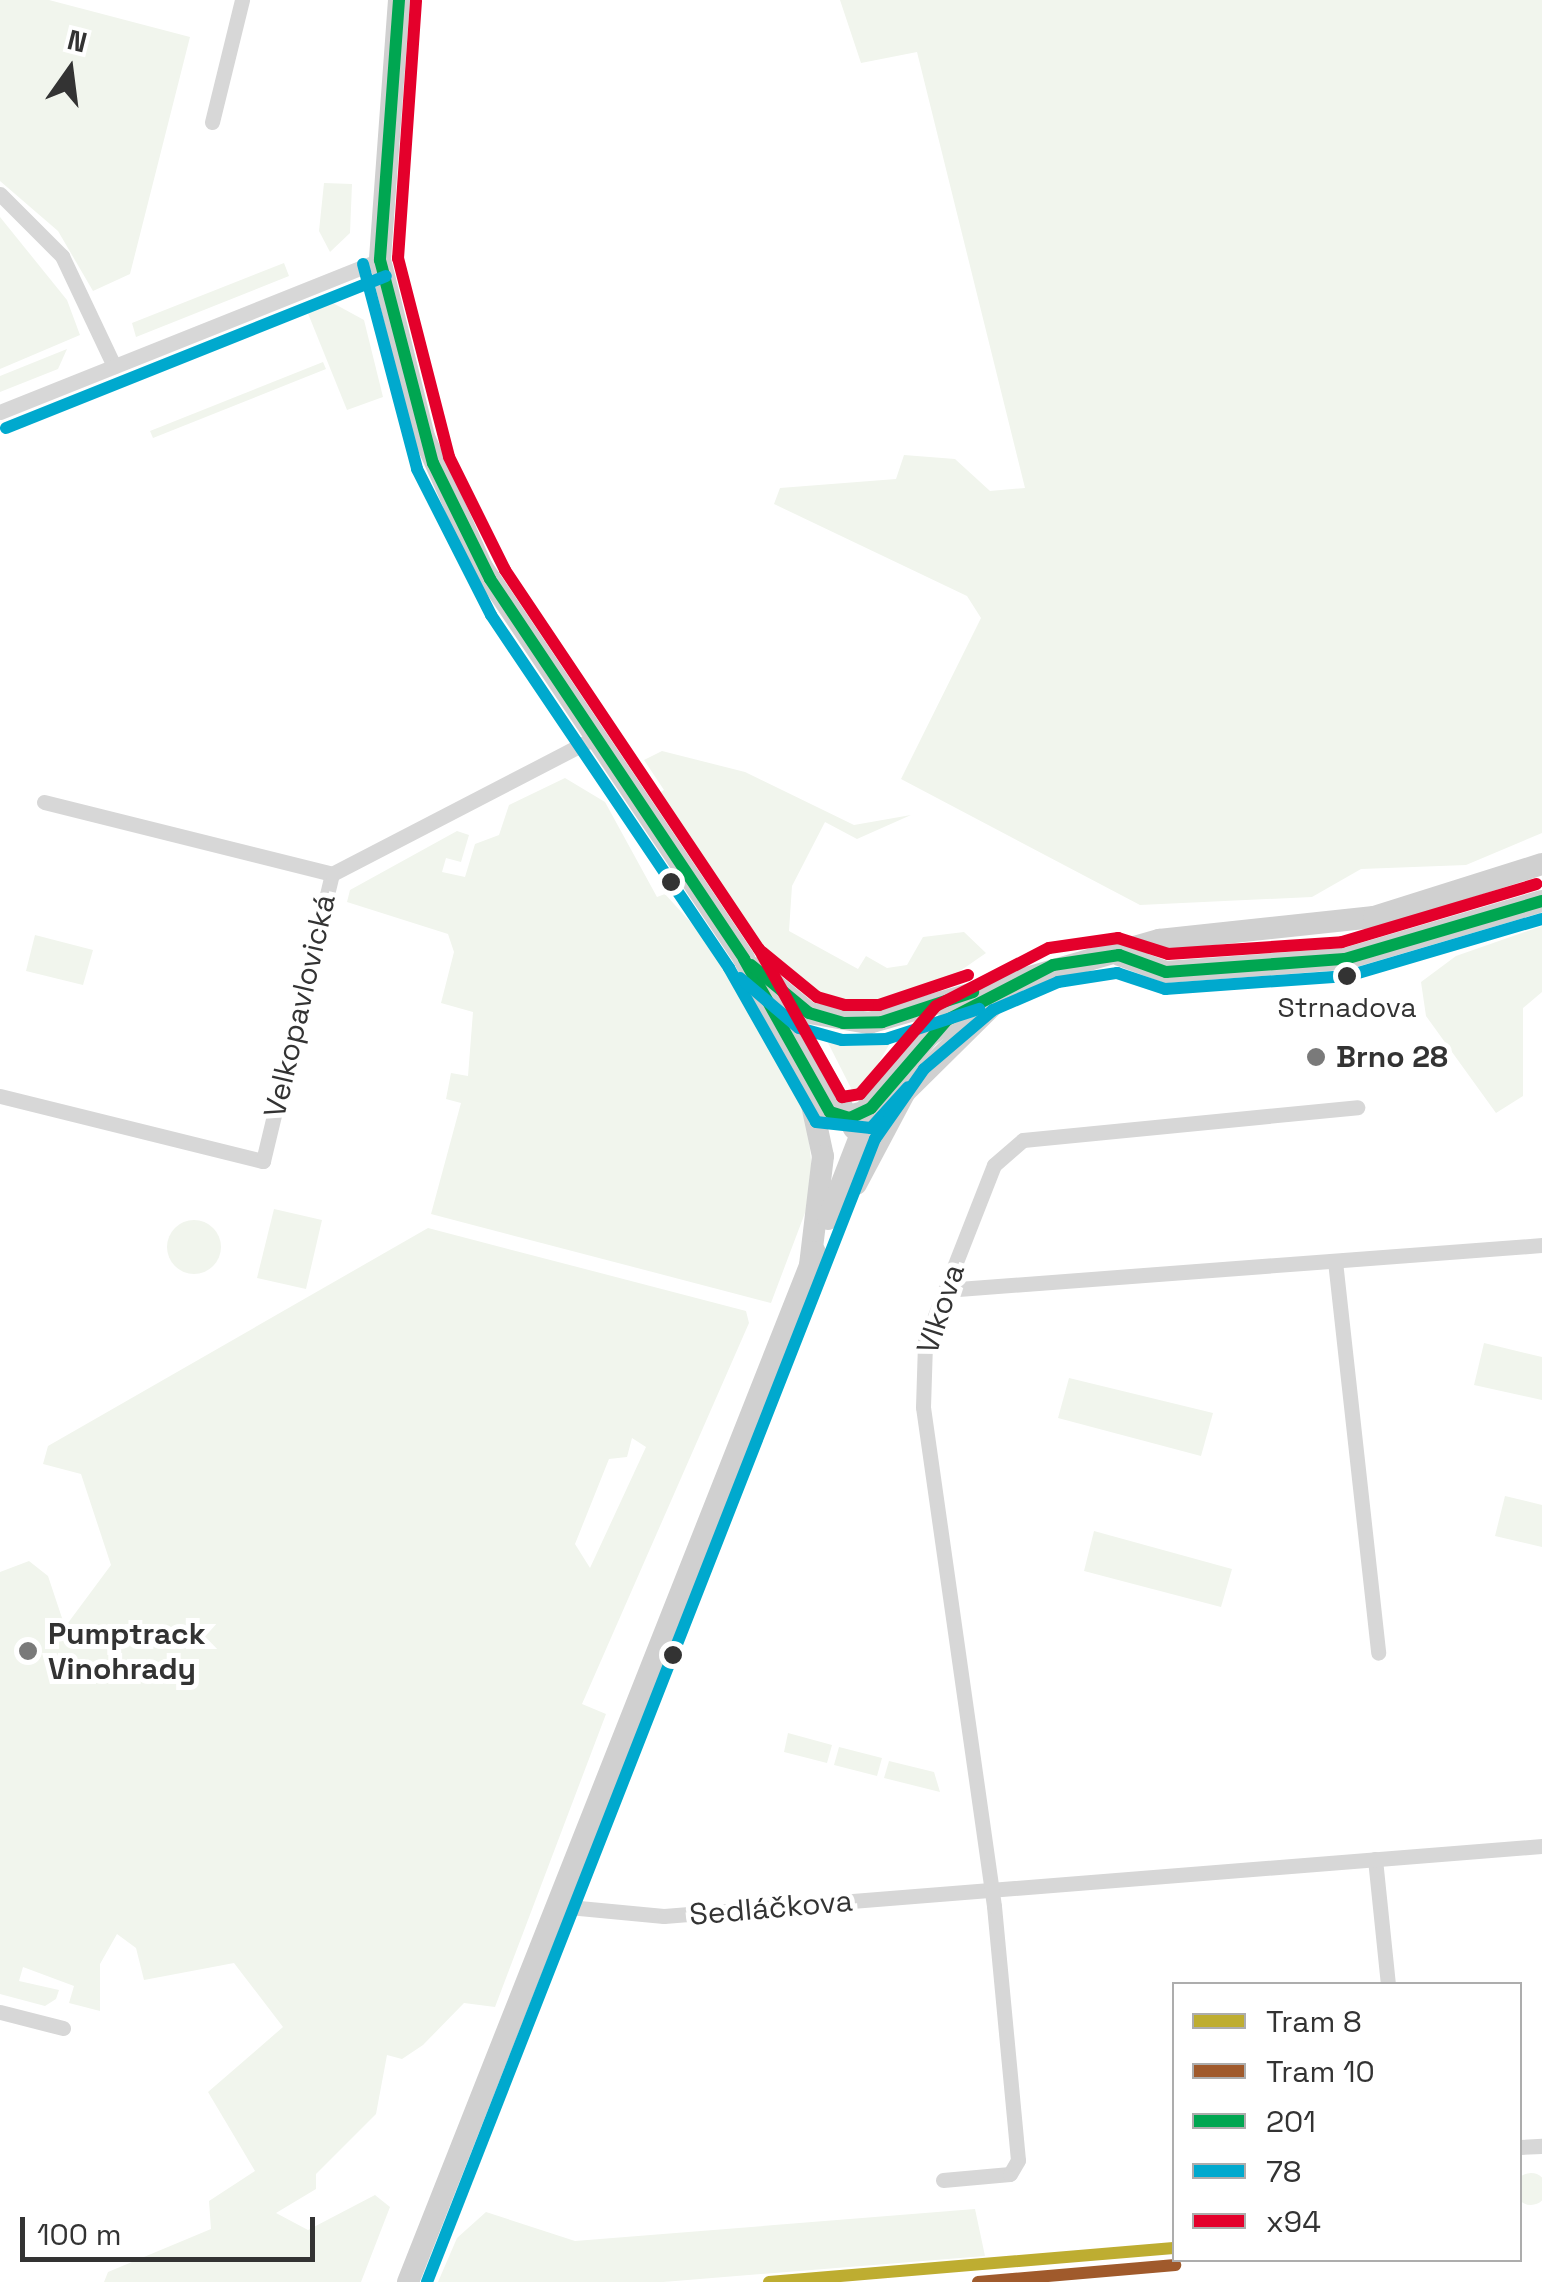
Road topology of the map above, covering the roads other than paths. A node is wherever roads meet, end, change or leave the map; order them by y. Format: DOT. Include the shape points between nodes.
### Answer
graph roads {
  1 [pos="242,0"];
  2 [pos="399,0"];
  3 [pos="212,122"];
  4 [pos="0,194"];
  5 [pos="380,260"];
  6 [pos="114,366"];
  7 [pos="0,412"];
  8 [pos="594,738"];
  9 [pos="44,802"];
  10 [pos="1542,864"];
  11 [pos="332,874"];
  12 [pos="1542,901"];
  13 [pos="1118,955"];
  14 [pos="744,959"];
  15 [pos="1023,976"];
  16 [pos="806,1077"];
  17 [pos="0,1096"];
  18 [pos="1357,1107"];
  19 [pos="861,1113"];
  20 [pos="1542,1245"];
  21 [pos="1335,1261"];
  22 [pos="810,1266"];
  23 [pos="944,1290"];
  24 [pos="1378,1654"];
  25 [pos="1542,1846"];
  26 [pos="1375,1859"];
  27 [pos="985,1890"];
  28 [pos="558,1906"];
  29 [pos="1388,1982"];
  30 [pos="0,2012"];
  31 [pos="62,2028"];
  32 [pos="943,2180"];
  33 [pos="410,2276"];
  1 -- 3 [label="street"];
  2 -- 5 [label="main road"];
  4 -- 6 [label="street" via="62,256"];
  5 -- 6 [label="street"];
  5 -- 8 [label="main road" via="410,390 454,514"];
  6 -- 7 [label="street"];
  8 -- 11 [label="street, Velkopavlovická"];
  8 -- 14 [label="main road"];
  9 -- 11 [label="street"];
  10 -- 13 [label="main road" via="1374,916 1160,940"];
  11 -- 17 [label="street, Velkopavlovická" via="264,1161"];
  12 -- 13 [label="main road" via="1345,959 1166,972"];
  13 -- 15 [label="main road"];
  14 -- 15 [label="main road" via="810,1013 843,1024 898,1018"];
  14 -- 16 [label="main road"];
  14 -- 19 [label="main road" via="802,1026"];
  15 -- 19 [label="main road" via="947,1020"];
  15 -- 22 [label="main road" via="905,1092"];
  16 -- 19 [label="main road" via="830,1112"];
  16 -- 22 [label="main road" via="823,1156"];
  18 -- 23 [label="street, Vlkova" via="1023,1140 994,1165"];
  19 -- 22 [label="main road" via="853,1153"];
  20 -- 21 [label="street"];
  21 -- 23 [label="street"];
  21 -- 24 [label="street"];
  22 -- 28 [label="main road"];
  23 -- 27 [label="street, Vlkova" via="925,1342 923,1408"];
  25 -- 26 [label="street, Sedláčkova"];
  26 -- 27 [label="street, Sedláčkova"];
  26 -- 29 [label="street"];
  27 -- 28 [label="street, Sedláčkova" via="664,1916"];
  27 -- 32 [label="street" via="1018,2160 1010,2174"];
  28 -- 33 [label="main road"];
  30 -- 31 [label="street"];
}
